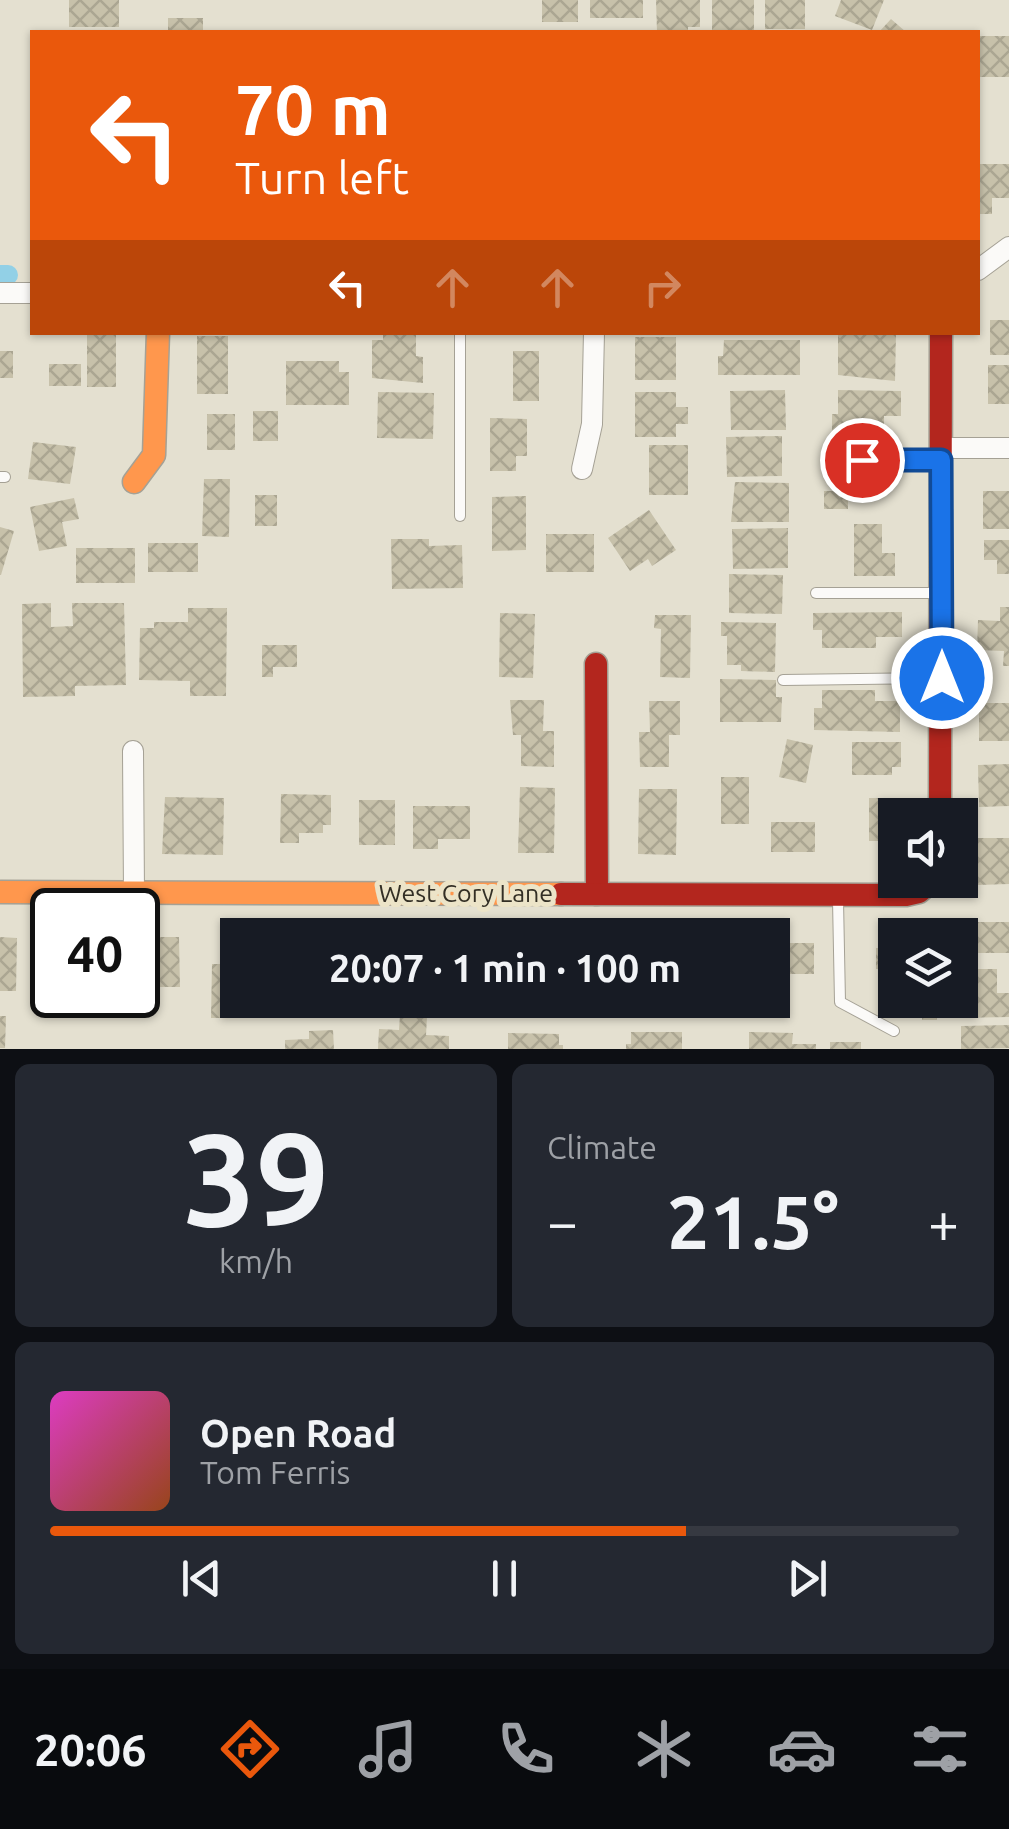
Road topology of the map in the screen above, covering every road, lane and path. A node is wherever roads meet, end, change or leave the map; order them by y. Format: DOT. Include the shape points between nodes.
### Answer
graph roads {
  1 [pos="1009,246"];
  2 [pos="980,268"];
  3 [pos="0,293"];
  4 [pos="30,294"];
  5 [pos="158,335"];
  6 [pos="460,335"];
  7 [pos="594,335"];
  8 [pos="941,335"];
  9 [pos="1009,448"];
  10 [pos="941,454"];
  11 [pos="834,461"];
  12 [pos="582,469"];
  13 [pos="134,482"];
  14 [pos="460,516"];
  15 [pos="816,593"];
  16 [pos="942,593"];
  17 [pos="596,664"];
  18 [pos="942,678"];
  19 [pos="784,680"];
  20 [pos="133,752"];
  21 [pos="940,798"];
  22 [pos="134,888"];
  23 [pos="0,892"];
  24 [pos="30,892"];
  25 [pos="160,892"];
  26 [pos="597,894"];
  27 [pos="838,894"];
  28 [pos="878,895"];
  29 [pos="894,1031"];
  1 -- 2 [label="street"];
  3 -- 4 [label="street"];
  5 -- 13 [label="street" via="154,455"];
  6 -- 14 [label="lane"];
  7 -- 12 [label="street" via="592,424"];
  8 -- 10 [label="street"];
  9 -- 10 [label="street"];
  10 -- 11 [label="lane"];
  10 -- 16 [label="street"];
  15 -- 16 [label="lane"];
  16 -- 18 [label="street"];
  17 -- 26 [label="street"];
  18 -- 19 [label="lane"];
  18 -- 21 [label="street"];
  20 -- 22 [label="street"];
  23 -- 24 [label="street, West Cory Lane"];
  25 -- 26 [label="street, West Cory Lane"];
  26 -- 27 [label="street, West Cory Lane"];
  27 -- 28 [label="street, West Cory Lane"];
  27 -- 29 [label="lane" via="840,1002"];
}
